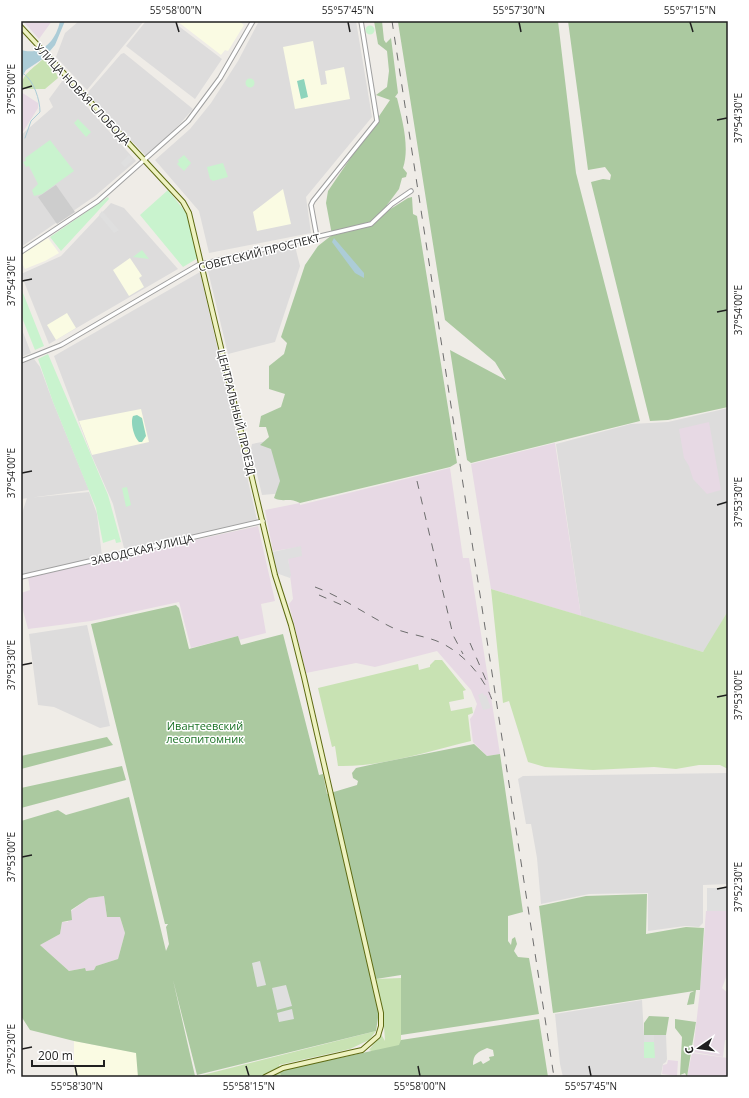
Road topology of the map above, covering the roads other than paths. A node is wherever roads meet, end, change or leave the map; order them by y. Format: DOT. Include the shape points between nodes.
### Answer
graph roads {
  1 [pos="253,21"];
  2 [pos="361,21"];
  3 [pos="21,27"];
  4 [pos="144,160"];
  5 [pos="411,190"];
  6 [pos="316,238"];
  7 [pos="21,252"];
  8 [pos="202,263"];
  9 [pos="21,360"];
  10 [pos="263,521"];
  11 [pos="21,577"];
  12 [pos="265,1077"];
  1 -- 4 [label="street" via="220,78 198,108 181,128"];
  2 -- 6 [label="street" via="376,120 311,205"];
  3 -- 4 [label="main road, УЛИЦА НОВАЯ СЛОБОДА"];
  4 -- 7 [label="street" via="97,201"];
  4 -- 8 [label="main road, ЦЕНТРАЛЬНЫЙ ПРОЕЗД" via="186,207"];
  5 -- 6 [label="street, СОВЕТСКИЙ ПРОСПЕКТ" via="371,224"];
  6 -- 8 [label="street, СОВЕТСКИЙ ПРОСПЕКТ"];
  8 -- 9 [label="street, СОВЕТСКИЙ ПРОСПЕКТ" via="63,343"];
  8 -- 10 [label="main road, ЦЕНТРАЛЬНЫЙ ПРОЕЗД"];
  10 -- 11 [label="street, ЗАВОДСКАЯ УЛИЦА"];
  10 -- 12 [label="main road, ЦЕНТРАЛЬНЫЙ ПРОЕЗД" via="276,582 291,625 304,677 381,1013 378,1036 362,1050 283,1068"];
}
